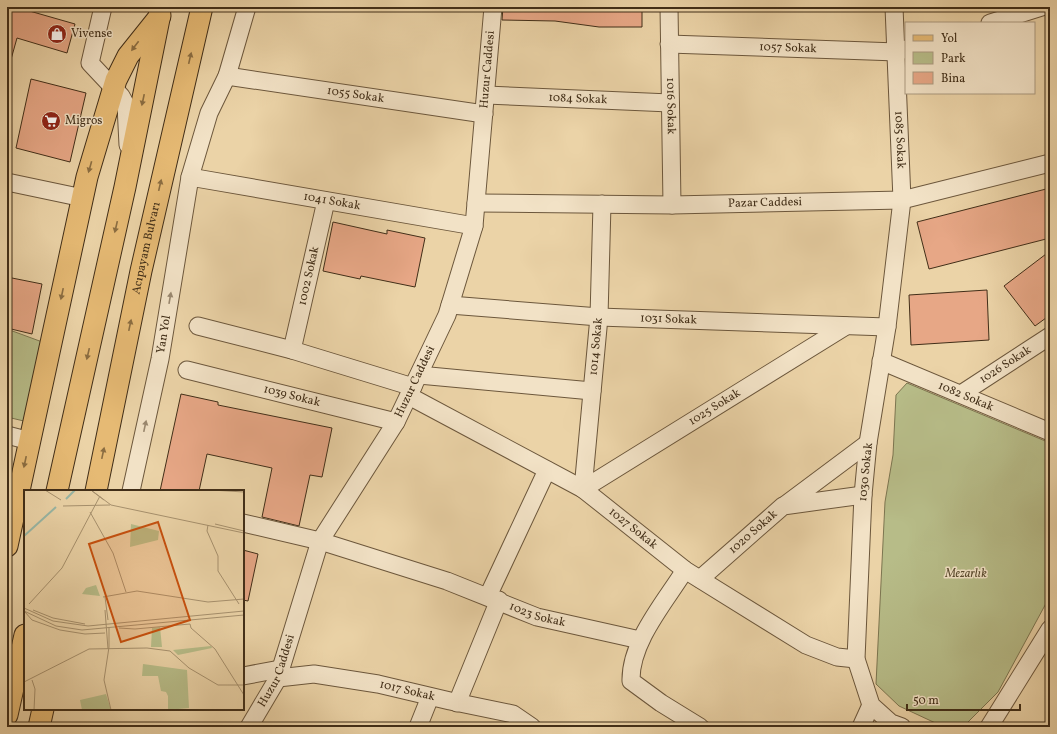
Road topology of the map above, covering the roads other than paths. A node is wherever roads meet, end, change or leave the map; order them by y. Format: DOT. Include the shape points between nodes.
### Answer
graph roads {
  1 [pos="103,7"];
  2 [pos="202,7"];
  3 [pos="247,7"];
  4 [pos="493,7"];
  5 [pos="669,7"];
  6 [pos="894,7"];
  7 [pos="1042,7"];
  8 [pos="160,10"];
  9 [pos="993,22"];
  10 [pos="669,44"];
  11 [pos="902,50"];
  12 [pos="227,76"];
  13 [pos="114,88"];
  14 [pos="486,95"];
  15 [pos="670,104"];
  16 [pos="484,114"];
  17 [pos="1050,163"];
  18 [pos="129,165"];
  19 [pos="190,177"];
  20 [pos="7,182"];
  21 [pos="83,198"];
  22 [pos="902,200"];
  23 [pos="326,201"];
  24 [pos="476,202"];
  25 [pos="602,204"];
  26 [pos="672,205"];
  27 [pos="474,226"];
  28 [pos="450,305"];
  29 [pos="599,316"];
  30 [pos="198,326"];
  31 [pos="846,326"];
  32 [pos="887,327"];
  33 [pos="1050,336"];
  34 [pos="292,350"];
  35 [pos="881,361"];
  36 [pos="186,370"];
  37 [pos="413,386"];
  38 [pos="592,391"];
  39 [pos="961,394"];
  40 [pos="396,422"];
  41 [pos="1050,432"];
  42 [pos="7,435"];
  43 [pos="30,441"];
  44 [pos="868,443"];
  45 [pos="547,470"];
  46 [pos="583,489"];
  47 [pos="57,490"];
  48 [pos="96,490"];
  49 [pos="131,490"];
  50 [pos="862,495"];
  51 [pos="783,506"];
  52 [pos="244,523"];
  53 [pos="320,541"];
  54 [pos="7,546"];
  55 [pos="686,570"];
  56 [pos="700,579"];
  57 [pos="493,598"];
  58 [pos="1050,628"];
  59 [pos="24,640"];
  60 [pos="640,640"];
  61 [pos="856,658"];
  62 [pos="279,673"];
  63 [pos="244,676"];
  64 [pos="430,697"];
  65 [pos="456,703"];
  66 [pos="871,705"];
  67 [pos="43,710"];
  68 [pos="7,716"];
  69 [pos="39,727"];
  70 [pos="249,727"];
  71 [pos="418,727"];
  72 [pos="532,727"];
  73 [pos="700,727"];
  74 [pos="861,727"];
  75 [pos="902,727"];
  76 [pos="989,727"];
  1 -- 13 [label="street" via="90,63"];
  48 -- 2 [label="main road, Acıpayam Bulvarı, one-way" via="146,248"];
  3 -- 12 [label="street, Yan Yol"];
  4 -- 14 [label="street, Huzur Caddesi"];
  5 -- 10 [label="street, 1016 Sokak"];
  6 -- 11 [label="street, 1085 Sokak"];
  7 -- 9 [label="street"];
  8 -- 13 [label="main road, one-way" via="128,56"];
  8 -- 18 [label="main road, one-way"];
  10 -- 11 [label="street, 1057 Sokak"];
  10 -- 15 [label="street, 1016 Sokak"];
  11 -- 22 [label="street, 1085 Sokak"];
  12 -- 16 [label="street, 1055 Sokak"];
  12 -- 19 [label="street, Yan Yol" via="209,113"];
  13 -- 18 [label="street" via="126,105"];
  13 -- 21 [label="main road, one-way"];
  14 -- 15 [label="street, 1084 Sokak"];
  14 -- 16 [label="street, Huzur Caddesi"];
  15 -- 26 [label="street, 1016 Sokak"];
  16 -- 24 [label="street, Huzur Caddesi"];
  17 -- 22 [label="street, Pazar Caddesi"];
  18 -- 47 [label="main road, one-way"];
  19 -- 23 [label="street, 1041 Sokak"];
  49 -- 19 [label="street, Yan Yol, one-way" via="160,359"];
  20 -- 21 [label="street"];
  21 -- 43 [label="main road, one-way"];
  22 -- 26 [label="street, Pazar Caddesi"];
  22 -- 32 [label="street, 1030 Sokak"];
  23 -- 27 [label="street, 1041 Sokak"];
  23 -- 34 [label="street, 1002 Sokak"];
  24 -- 25 [label="street, Pazar Caddesi"];
  24 -- 27 [label="street, Huzur Caddesi"];
  25 -- 26 [label="street, Pazar Caddesi"];
  25 -- 29 [label="street, 1014 Sokak"];
  27 -- 28 [label="street, Huzur Caddesi"];
  28 -- 29 [label="street, 1031 Sokak"];
  28 -- 37 [label="street, Huzur Caddesi"];
  29 -- 31 [label="street, 1031 Sokak"];
  29 -- 38 [label="street, 1014 Sokak"];
  30 -- 34 [label="street"];
  31 -- 32 [label="street, 1031 Sokak"];
  31 -- 46 [label="street, 1025 Sokak"];
  32 -- 35 [label="street, 1030 Sokak"];
  33 -- 39 [label="street, 1026 Sokak"];
  34 -- 37 [label="street"];
  35 -- 39 [label="street, 1082 Sokak"];
  35 -- 44 [label="street, 1030 Sokak"];
  36 -- 40 [label="street, 1039 Sokak"];
  37 -- 38 [label="street"];
  37 -- 40 [label="street, Huzur Caddesi"];
  37 -- 45 [label="street, 1027 Sokak"];
  38 -- 46 [label="street, 1014 Sokak"];
  39 -- 41 [label="street, 1082 Sokak"];
  40 -- 53 [label="street, Huzur Caddesi"];
  42 -- 43 [label="street"];
  43 -- 54 [label="main road, one-way"];
  44 -- 50 [label="street, 1030 Sokak"];
  44 -- 51 [label="street"];
  45 -- 46 [label="street, 1027 Sokak"];
  45 -- 57 [label="street"];
  46 -- 55 [label="street, 1027 Sokak"];
  50 -- 51 [label="street, 1020 Sokak"];
  50 -- 61 [label="street, 1030 Sokak"];
  51 -- 56 [label="street, 1020 Sokak"];
  52 -- 53 [label="street, 1023 Sokak"];
  53 -- 57 [label="street, 1023 Sokak"];
  53 -- 62 [label="street, Huzur Caddesi"];
  55 -- 56 [label="street, 1027 Sokak"];
  55 -- 60 [label="street"];
  56 -- 61 [label="street, 1027 Sokak" via="806,645 837,657"];
  57 -- 60 [label="street, 1023 Sokak" via="537,617"];
  57 -- 65 [label="street"];
  58 -- 76 [label="street"];
  59 -- 68 [label="main road"];
  60 -- 73 [label="street" via="631,670 631,681 660,703"];
  61 -- 66 [label="street, 1030 Sokak"];
  62 -- 63 [label="street, 1017 Sokak"];
  62 -- 64 [label="street, 1017 Sokak" via="314,674 378,684"];
  62 -- 70 [label="street, Huzur Caddesi"];
  64 -- 65 [label="street, 1017 Sokak"];
  64 -- 71 [label="street"];
  65 -- 72 [label="street, 1017 Sokak" via="514,714"];
  66 -- 74 [label="street"];
  66 -- 75 [label="street" via="891,723"];
  67 -- 69 [label="main road"];
}
